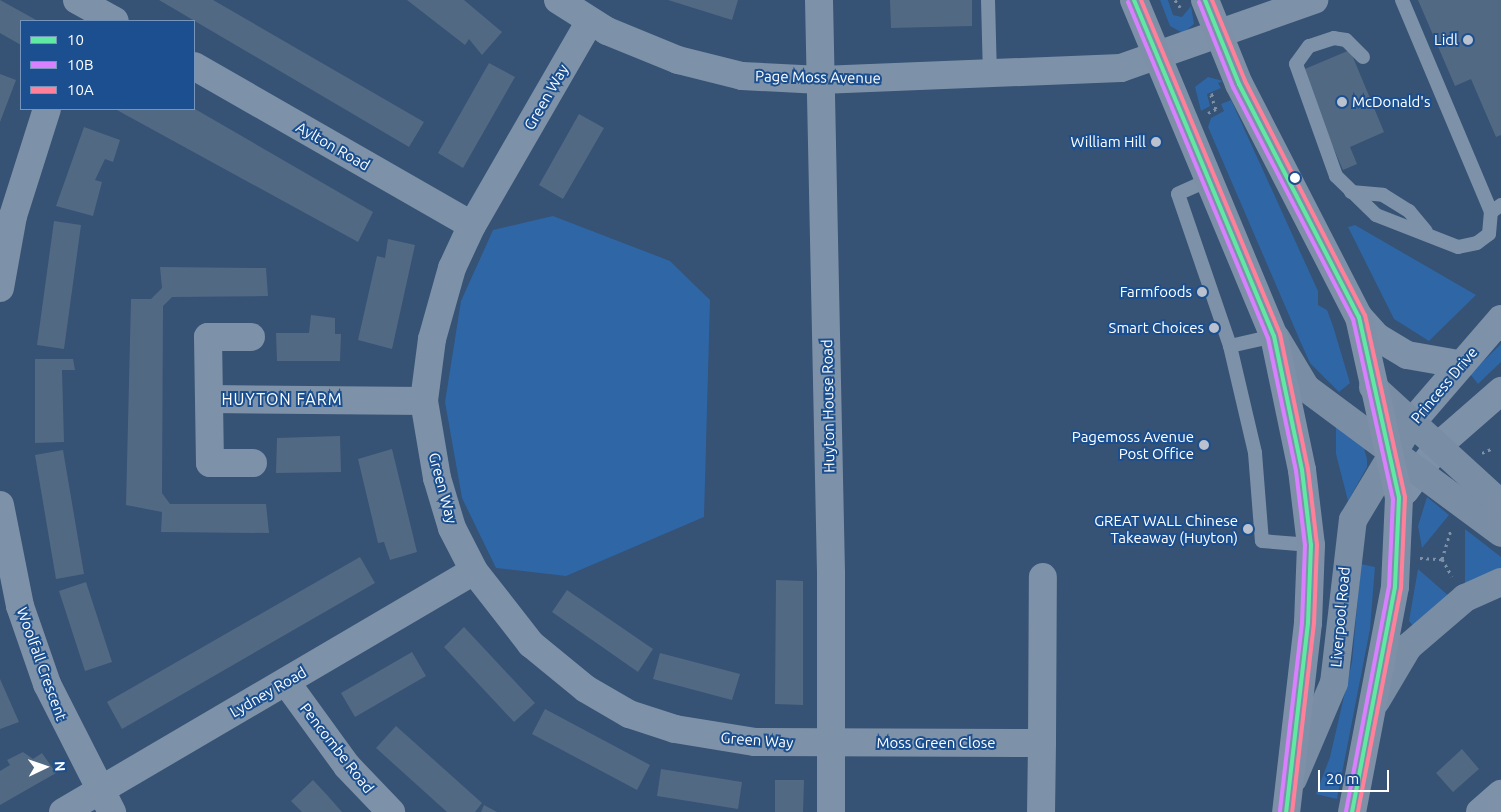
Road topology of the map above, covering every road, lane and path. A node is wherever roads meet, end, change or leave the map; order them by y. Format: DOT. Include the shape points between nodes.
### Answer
graph roads {
  1 [pos="819,0"];
  2 [pos="988,0"];
  3 [pos="1134,0"];
  4 [pos="1205,0"];
  5 [pos="1314,0"];
  6 [pos="1402,0"];
  7 [pos="572,7"];
  8 [pos="1217,33"];
  9 [pos="1155,57"];
  10 [pos="1363,57"];
  11 [pos="195,67"];
  12 [pos="990,76"];
  13 [pos="821,80"];
  14 [pos="1225,89"];
  15 [pos="47,110"];
  16 [pos="1204,114"];
  17 [pos="1211,179"];
  18 [pos="1351,192"];
  19 [pos="1496,208"];
  20 [pos="472,225"];
  21 [pos="1426,231"];
  22 [pos="0,288"];
  23 [pos="1359,317"];
  24 [pos="1501,319"];
  25 [pos="1274,336"];
  26 [pos="251,337"];
  27 [pos="1230,346"];
  28 [pos="1458,364"];
  29 [pos="1373,387"];
  30 [pos="1501,391"];
  31 [pos="209,399"];
  32 [pos="424,401"];
  33 [pos="1412,422"];
  34 [pos="1438,446"];
  35 [pos="1391,454"];
  36 [pos="253,463"];
  37 [pos="1418,473"];
  38 [pos="1399,498"];
  39 [pos="1501,504"];
  40 [pos="0,505"];
  41 [pos="1454,520"];
  42 [pos="1501,533"];
  43 [pos="1311,545"];
  44 [pos="1417,558"];
  45 [pos="1442,559"];
  46 [pos="474,571"];
  47 [pos="1044,577"];
  48 [pos="1455,581"];
  49 [pos="1501,582"];
  50 [pos="286,682"];
  51 [pos="1376,701"];
  52 [pos="830,743"];
  53 [pos="1042,744"];
  54 [pos="1292,782"];
  55 [pos="1501,794"];
  56 [pos="106,801"];
  57 [pos="63,812"];
  58 [pos="391,812"];
  59 [pos="831,812"];
  60 [pos="1041,812"];
  61 [pos="1286,812"];
  62 [pos="1352,812"];
  63 [pos="1480,812"];
  1 -- 13 [label="street, Huyton House Road"];
  2 -- 12 [label="lane"];
  3 -- 9 [label="highway, Liverpool Road"];
  4 -- 8 [label="highway"];
  5 -- 8 [label="street, Page Moss Avenue"];
  6 -- 19 [label="lane"];
  7 -- 13 [label="street, Page Moss Avenue" via="654,52 722,72"];
  7 -- 20 [label="street, Green Way"];
  8 -- 9 [label="street, Page Moss Avenue"];
  8 -- 23 [label="highway"];
  9 -- 12 [label="street, Page Moss Avenue" via="1095,72"];
  9 -- 17 [label="highway, Liverpool Road"];
  10 -- 18 [label="lane" via="1346,40 1334,38 1309,46 1296,64 1336,176"];
  11 -- 20 [label="street, Aylton Road"];
  12 -- 13 [label="street, Page Moss Avenue"];
  13 -- 52 [label="street, Huyton House Road"];
  14 -- 16 [label="path" via="1210,95 1216,109"];
  15 -- 22 [label="street" via="13,216"];
  17 -- 25 [label="highway, Liverpool Road"];
  17 -- 27 [label="lane" via="1178,194"];
  18 -- 21 [label="lane" via="1376,215"];
  18 -- 21 [label="lane" via="1383,195 1409,211"];
  19 -- 21 [label="lane" via="1489,234 1468,247 1458,247"];
  20 -- 32 [label="street, Green Way" via="452,268 432,339"];
  23 -- 28 [label="street" via="1377,337 1407,355"];
  23 -- 29 [label="highway"];
  24 -- 28 [label="street, Princess Drive"];
  25 -- 27 [label="lane"];
  25 -- 35 [label="main road" via="1306,388"];
  25 -- 43 [label="highway, Liverpool Road" via="1302,470"];
  26 -- 31 [label="street" via="208,337"];
  27 -- 43 [label="lane" via="1255,453 1262,541"];
  28 -- 33 [label="street, Princess Drive"];
  29 -- 33 [label="main road"];
  29 -- 35 [label="highway"];
  30 -- 34 [label="street"];
  31 -- 32 [label="street"];
  31 -- 36 [label="street" via="210,463"];
  32 -- 46 [label="street, Green Way" via="437,478 452,528"];
  33 -- 34 [label="main road"];
  33 -- 35 [label="main road, Princess Drive"];
  34 -- 37 [label="street"];
  34 -- 39 [label="main road"];
  35 -- 37 [label="main road"];
  35 -- 38 [label="highway"];
  35 -- 54 [label="main road, Liverpool Road" via="1352,520 1334,683"];
  37 -- 38 [label="street"];
  37 -- 42 [label="main road"];
  38 -- 51 [label="highway" via="1397,567"];
  40 -- 56 [label="street, Woolfall Crescent" via="31,640 63,722"];
  41 -- 45 [label="path"];
  43 -- 54 [label="highway, Liverpool Road" via="1302,698"];
  44 -- 45 [label="path"];
  45 -- 48 [label="path"];
  46 -- 50 [label="street, Lydney Road"];
  46 -- 52 [label="street, Green Way" via="531,644 586,689 629,714 720,738"];
  47 -- 53 [label="street"];
  49 -- 51 [label="main road" via="1465,598 1408,647"];
  50 -- 56 [label="street, Lydney Road"];
  50 -- 58 [label="street, Pencombe Road" via="347,766"];
  51 -- 62 [label="highway"];
  52 -- 53 [label="street, Moss Green Close"];
  52 -- 59 [label="street, Huyton House Road"];
  53 -- 60 [label="street"];
  54 -- 61 [label="highway, Liverpool Road"];
  55 -- 63 [label="street"];
  56 -- 57 [label="street, Lydney Road"];
}
